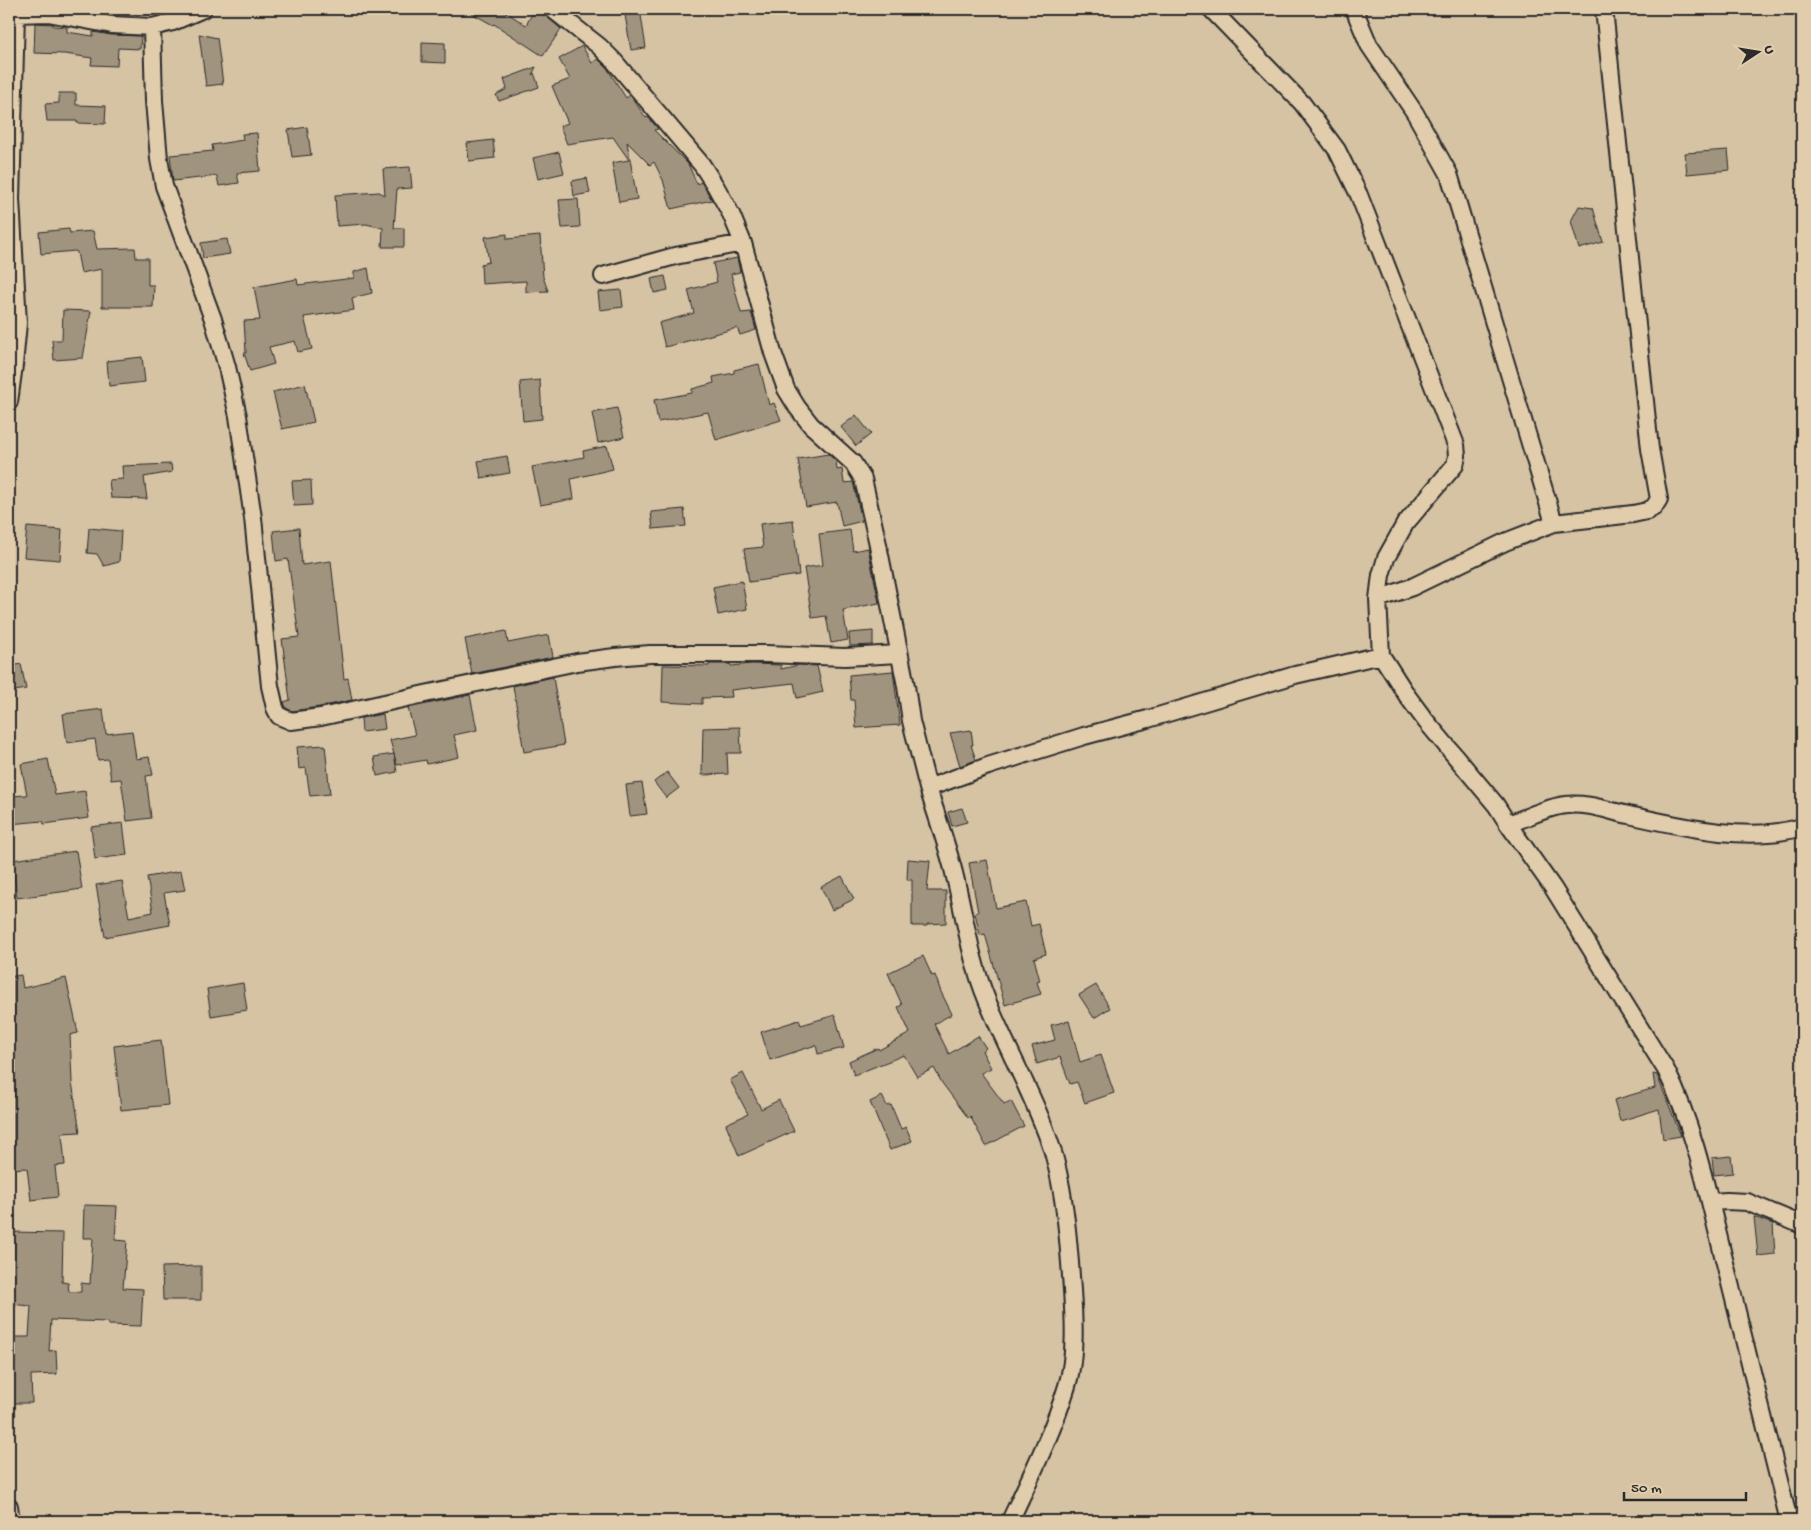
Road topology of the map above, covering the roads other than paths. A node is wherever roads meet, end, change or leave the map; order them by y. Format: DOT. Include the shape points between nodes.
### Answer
graph roads {
  1 [pos="203,9"];
  2 [pos="552,9"];
  3 [pos="1211,9"];
  4 [pos="1354,9"];
  5 [pos="1604,9"];
  6 [pos="12,14"];
  7 [pos="152,27"];
  8 [pos="743,243"];
  9 [pos="603,276"];
  10 [pos="9,402"];
  11 [pos="1554,523"];
  12 [pos="1378,599"];
  13 [pos="899,654"];
  14 [pos="1381,655"];
  15 [pos="928,788"];
  16 [pos="1508,824"];
  17 [pos="1802,827"];
  18 [pos="1710,1202"];
  19 [pos="1802,1225"];
  20 [pos="9,1506"];
  21 [pos="11,1521"];
  22 [pos="1010,1521"];
  23 [pos="1789,1521"];
  1 -- 7 [label="street"];
  2 -- 8 [label="street" via="614,60 702,165 731,214"];
  3 -- 12 [label="street" via="1302,103 1337,150 1359,195 1456,445 1455,465 1405,524 1386,558"];
  4 -- 11 [label="street" via="1369,45 1415,113 1448,174"];
  5 -- 11 [label="street" via="1650,449 1659,499 1654,507 1640,512"];
  6 -- 7 [label="street" via="48,13 112,25"];
  6 -- 10 [label="street" via="11,200 18,323"];
  7 -- 13 [label="street" via="159,159 164,186 213,319 238,416 253,518 269,679 279,716 291,721 321,717 577,662 615,657 650,654 844,657"];
  8 -- 9 [label="street" via="675,256"];
  8 -- 13 [label="street" via="786,389 811,425 853,463 863,479"];
  11 -- 12 [label="street"];
  12 -- 14 [label="street"];
  13 -- 15 [label="street"];
  14 -- 15 [label="street" via="1295,675 1084,736"];
  14 -- 16 [label="street" via="1425,720"];
  15 -- 22 [label="street" via="954,873 978,975 1052,1150 1068,1244 1074,1334 1068,1385"];
  16 -- 17 [label="street" via="1566,805 1741,833 1783,832"];
  16 -- 18 [label="street" via="1553,888 1666,1070 1683,1108"];
  18 -- 19 [label="street" via="1747,1202"];
  18 -- 23 [label="street"];
  20 -- 21 [label="street"];
}
